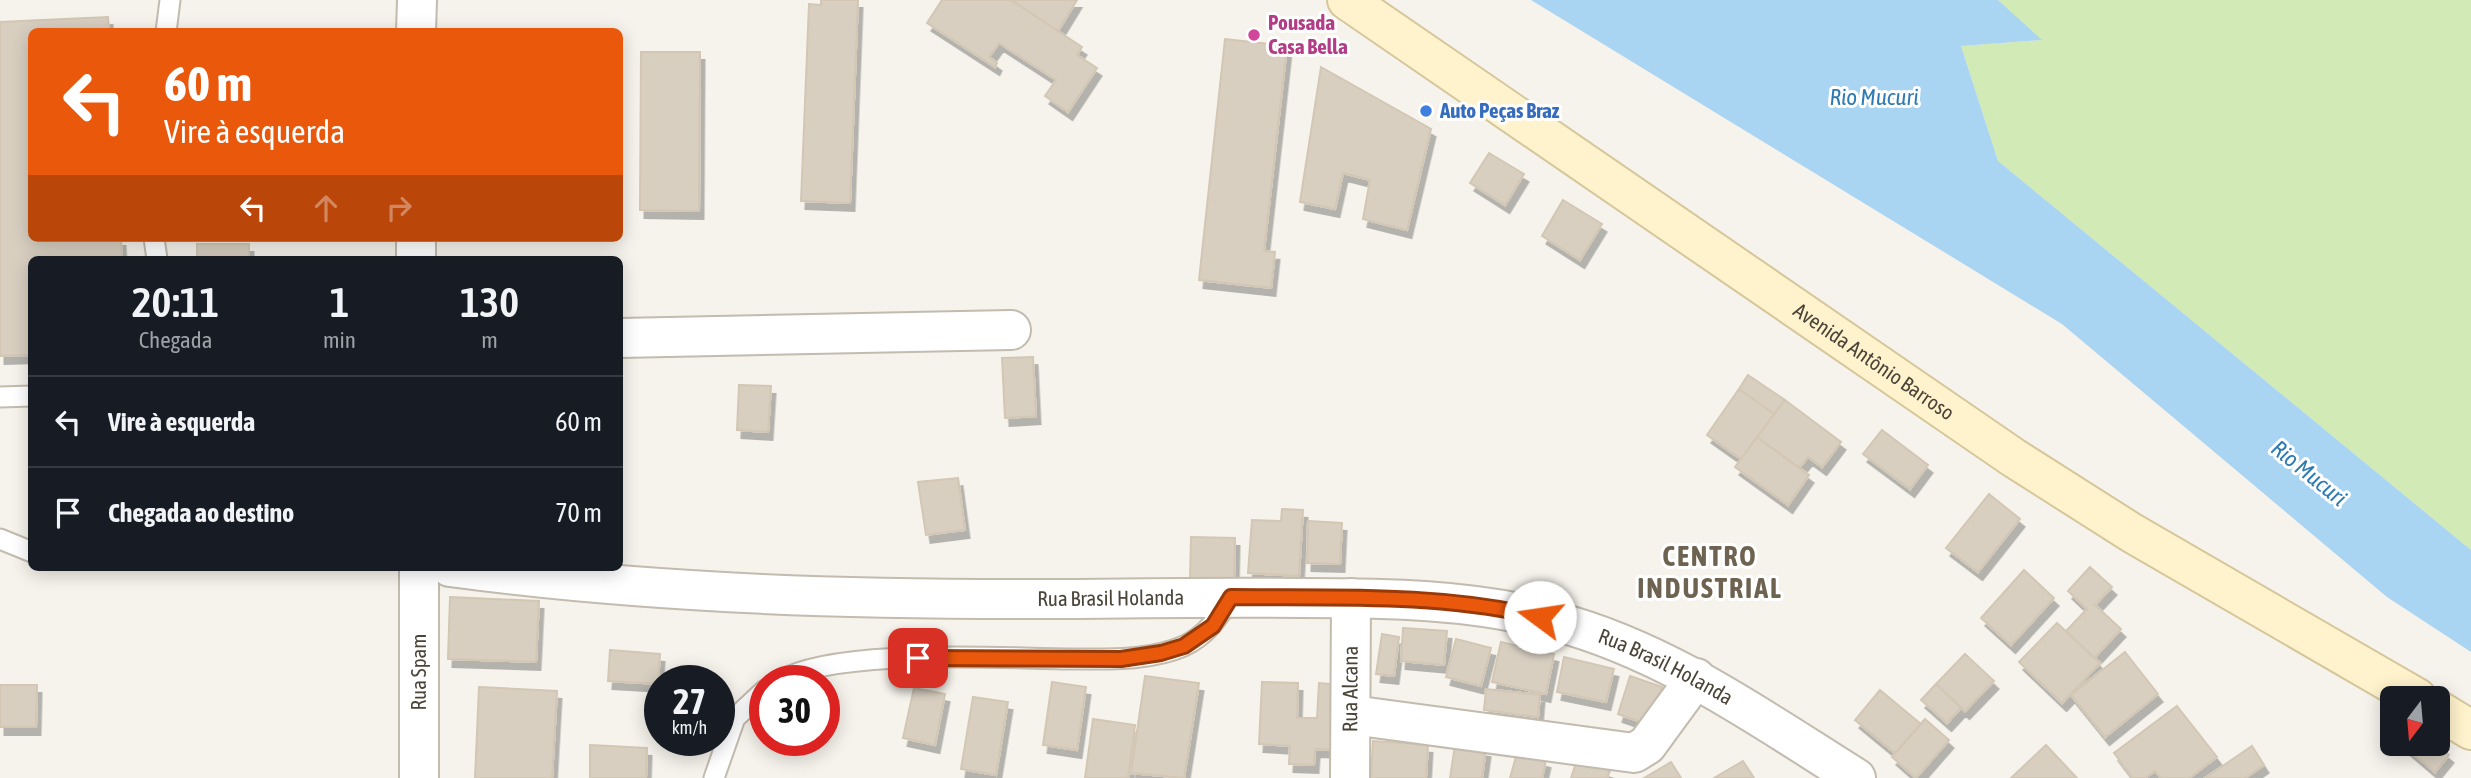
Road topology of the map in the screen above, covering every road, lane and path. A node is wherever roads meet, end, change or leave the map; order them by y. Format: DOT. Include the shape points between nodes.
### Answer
graph roads {
  1 [pos="170,0"];
  2 [pos="416,0"];
  3 [pos="1347,0"];
  4 [pos="166,28"];
  5 [pos="416,28"];
  6 [pos="1011,331"];
  7 [pos="623,338"];
  8 [pos="28,396"];
  9 [pos="0,397"];
  10 [pos="0,539"];
  11 [pos="28,550"];
  12 [pos="419,571"];
  13 [pos="487,571"];
  14 [pos="1231,597"];
  15 [pos="1351,598"];
  16 [pos="837,665"];
  17 [pos="1696,678"];
  18 [pos="2396,686"];
  19 [pos="749,705"];
  20 [pos="1352,715"];
  21 [pos="2450,717"];
  22 [pos="2471,730"];
  23 [pos="419,778"];
  24 [pos="714,778"];
  25 [pos="1350,778"];
  26 [pos="1856,778"];
  1 -- 4 [label="lane"];
  2 -- 5 [label="street"];
  3 -- 18 [label="main road, Avenida Antônio Barroso" via="2014,458 2132,533"];
  6 -- 7 [label="street"];
  8 -- 9 [label="lane"];
  10 -- 11 [label="lane"];
  12 -- 23 [label="street, Rua Spam"];
  13 -- 14 [label="street, Rua Brasil Holanda" via="661,590 905,600"];
  14 -- 15 [label="street, Rua Brasil Holanda"];
  14 -- 16 [label="lane" via="1213,626 1184,646 1161,653 1121,659 918,658"];
  15 -- 17 [label="street, Rua Brasil Holanda" via="1503,608 1611,639"];
  15 -- 20 [label="street, Rua Alcana"];
  17 -- 20 [label="street" via="1647,745 1634,753"];
  17 -- 26 [label="street, Rua Brasil Holanda"];
  19 -- 24 [label="lane" via="735,718"];
  20 -- 25 [label="street, Rua Alcana"];
  21 -- 22 [label="main road"];
}
